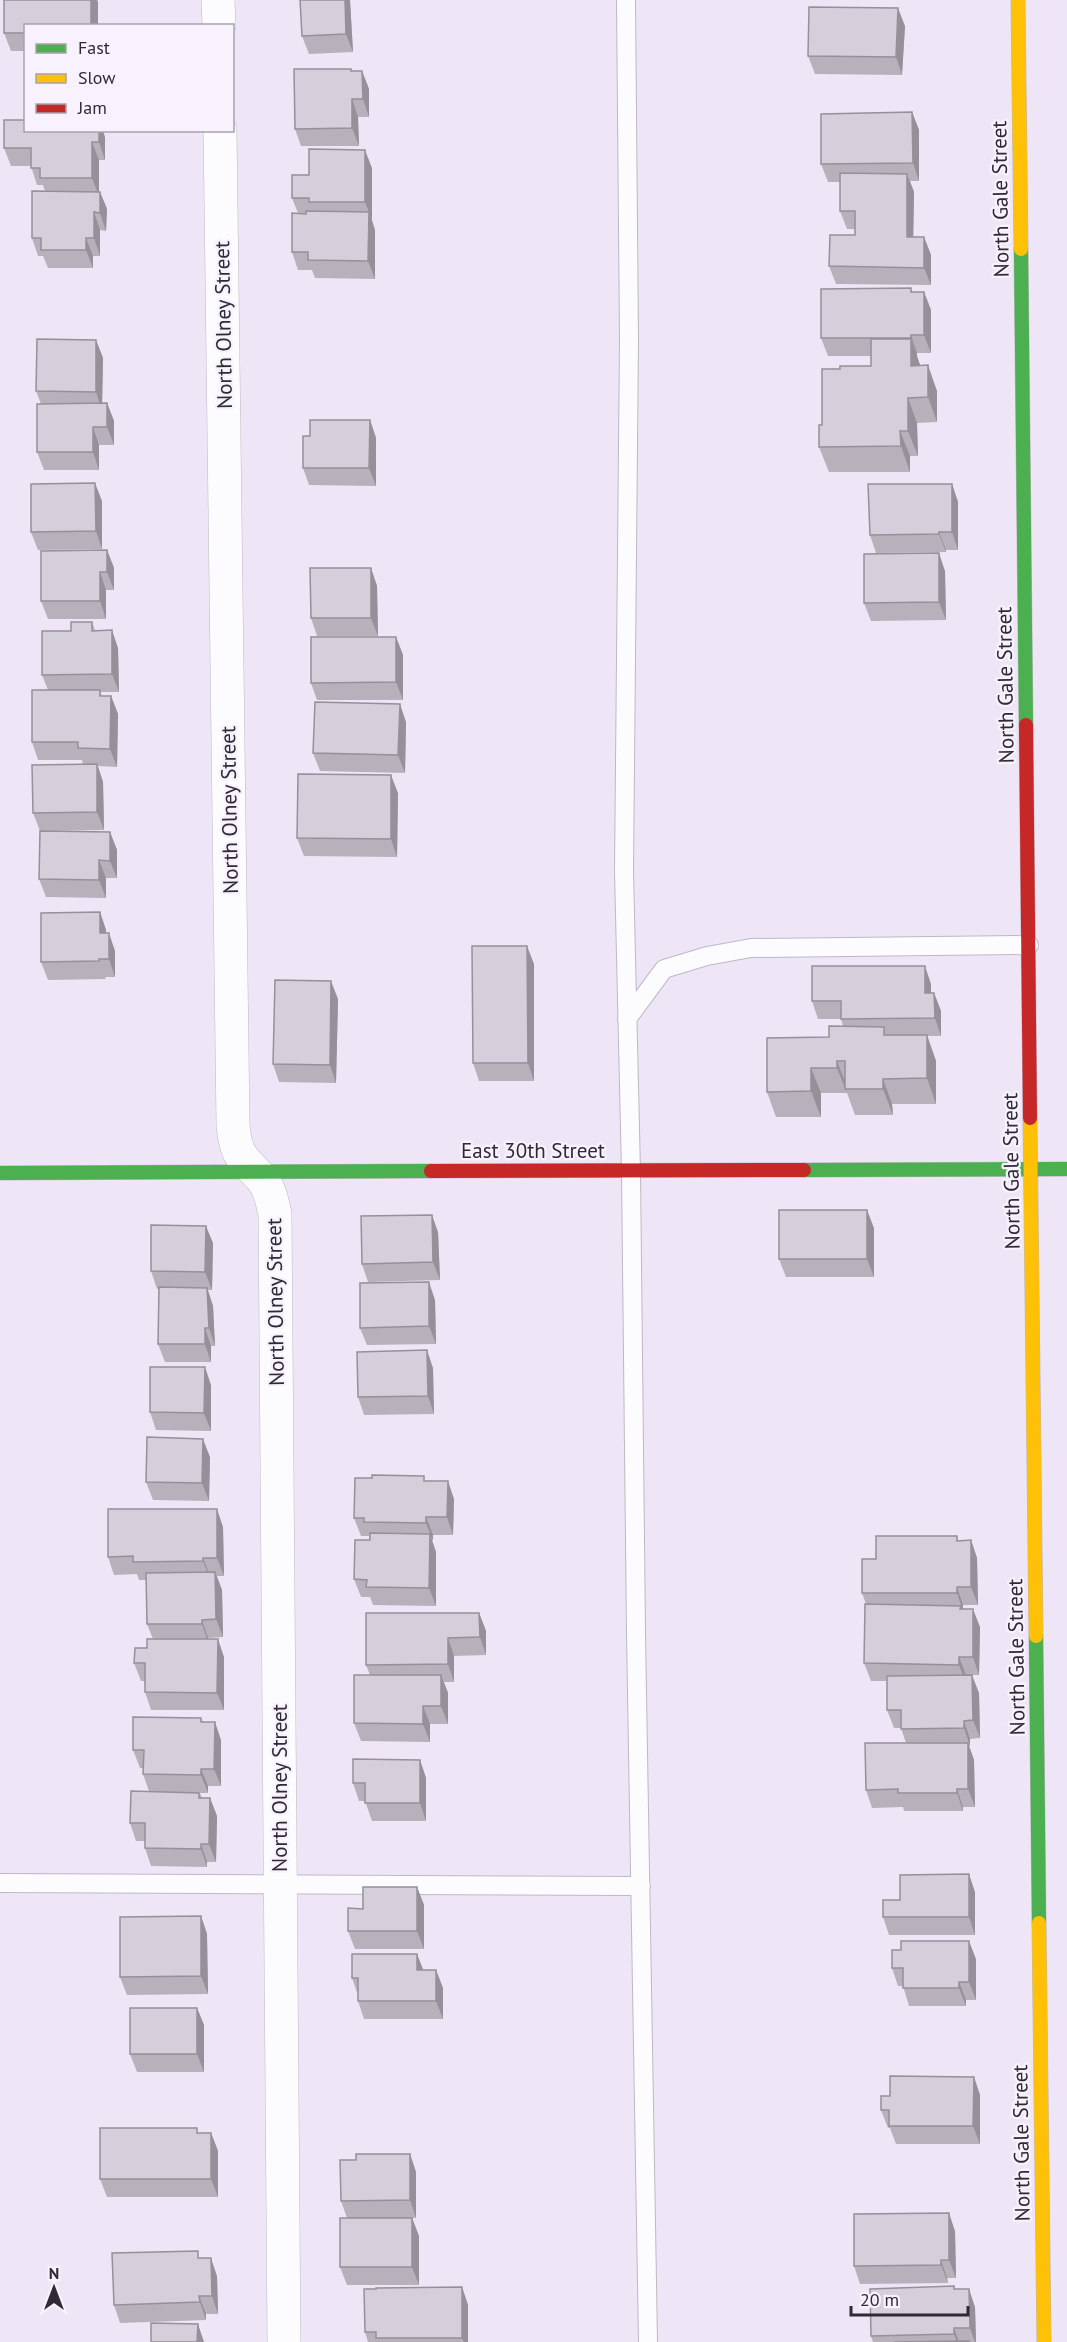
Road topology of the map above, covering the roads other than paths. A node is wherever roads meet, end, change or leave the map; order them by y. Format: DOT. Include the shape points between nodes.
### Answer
graph roads {
  1 [pos="218,0"];
  2 [pos="626,0"];
  3 [pos="1018,0"];
  4 [pos="219,24"];
  5 [pos="220,132"];
  6 [pos="1029,945"];
  7 [pos="627,1019"];
  8 [pos="1031,1169"];
  9 [pos="1067,1169"];
  10 [pos="631,1171"];
  11 [pos="0,1173"];
  12 [pos="254,1173"];
  13 [pos="0,1883"];
  14 [pos="280,1885"];
  15 [pos="641,1886"];
  16 [pos="284,2342"];
  17 [pos="648,2342"];
  18 [pos="1044,2342"];
  1 -- 4 [label="street"];
  2 -- 7 [label="lane"];
  3 -- 6 [label="street, North Gale Street"];
  5 -- 12 [label="street, North Olney Street" via="234,1138 243,1161"];
  6 -- 7 [label="lane" via="752,948 707,956 664,969"];
  6 -- 8 [label="street, North Gale Street"];
  7 -- 10 [label="lane"];
  8 -- 9 [label="street, East 30th Street"];
  8 -- 10 [label="street, East 30th Street"];
  8 -- 18 [label="street, North Gale Street"];
  10 -- 12 [label="street, East 30th Street"];
  10 -- 15 [label="lane"];
  11 -- 12 [label="street, East 30th Street"];
  12 -- 14 [label="street, North Olney Street" via="270,1193 274,1214"];
  13 -- 14 [label="lane"];
  14 -- 15 [label="lane"];
  14 -- 16 [label="street, North Olney Street"];
  15 -- 17 [label="lane"];
}
